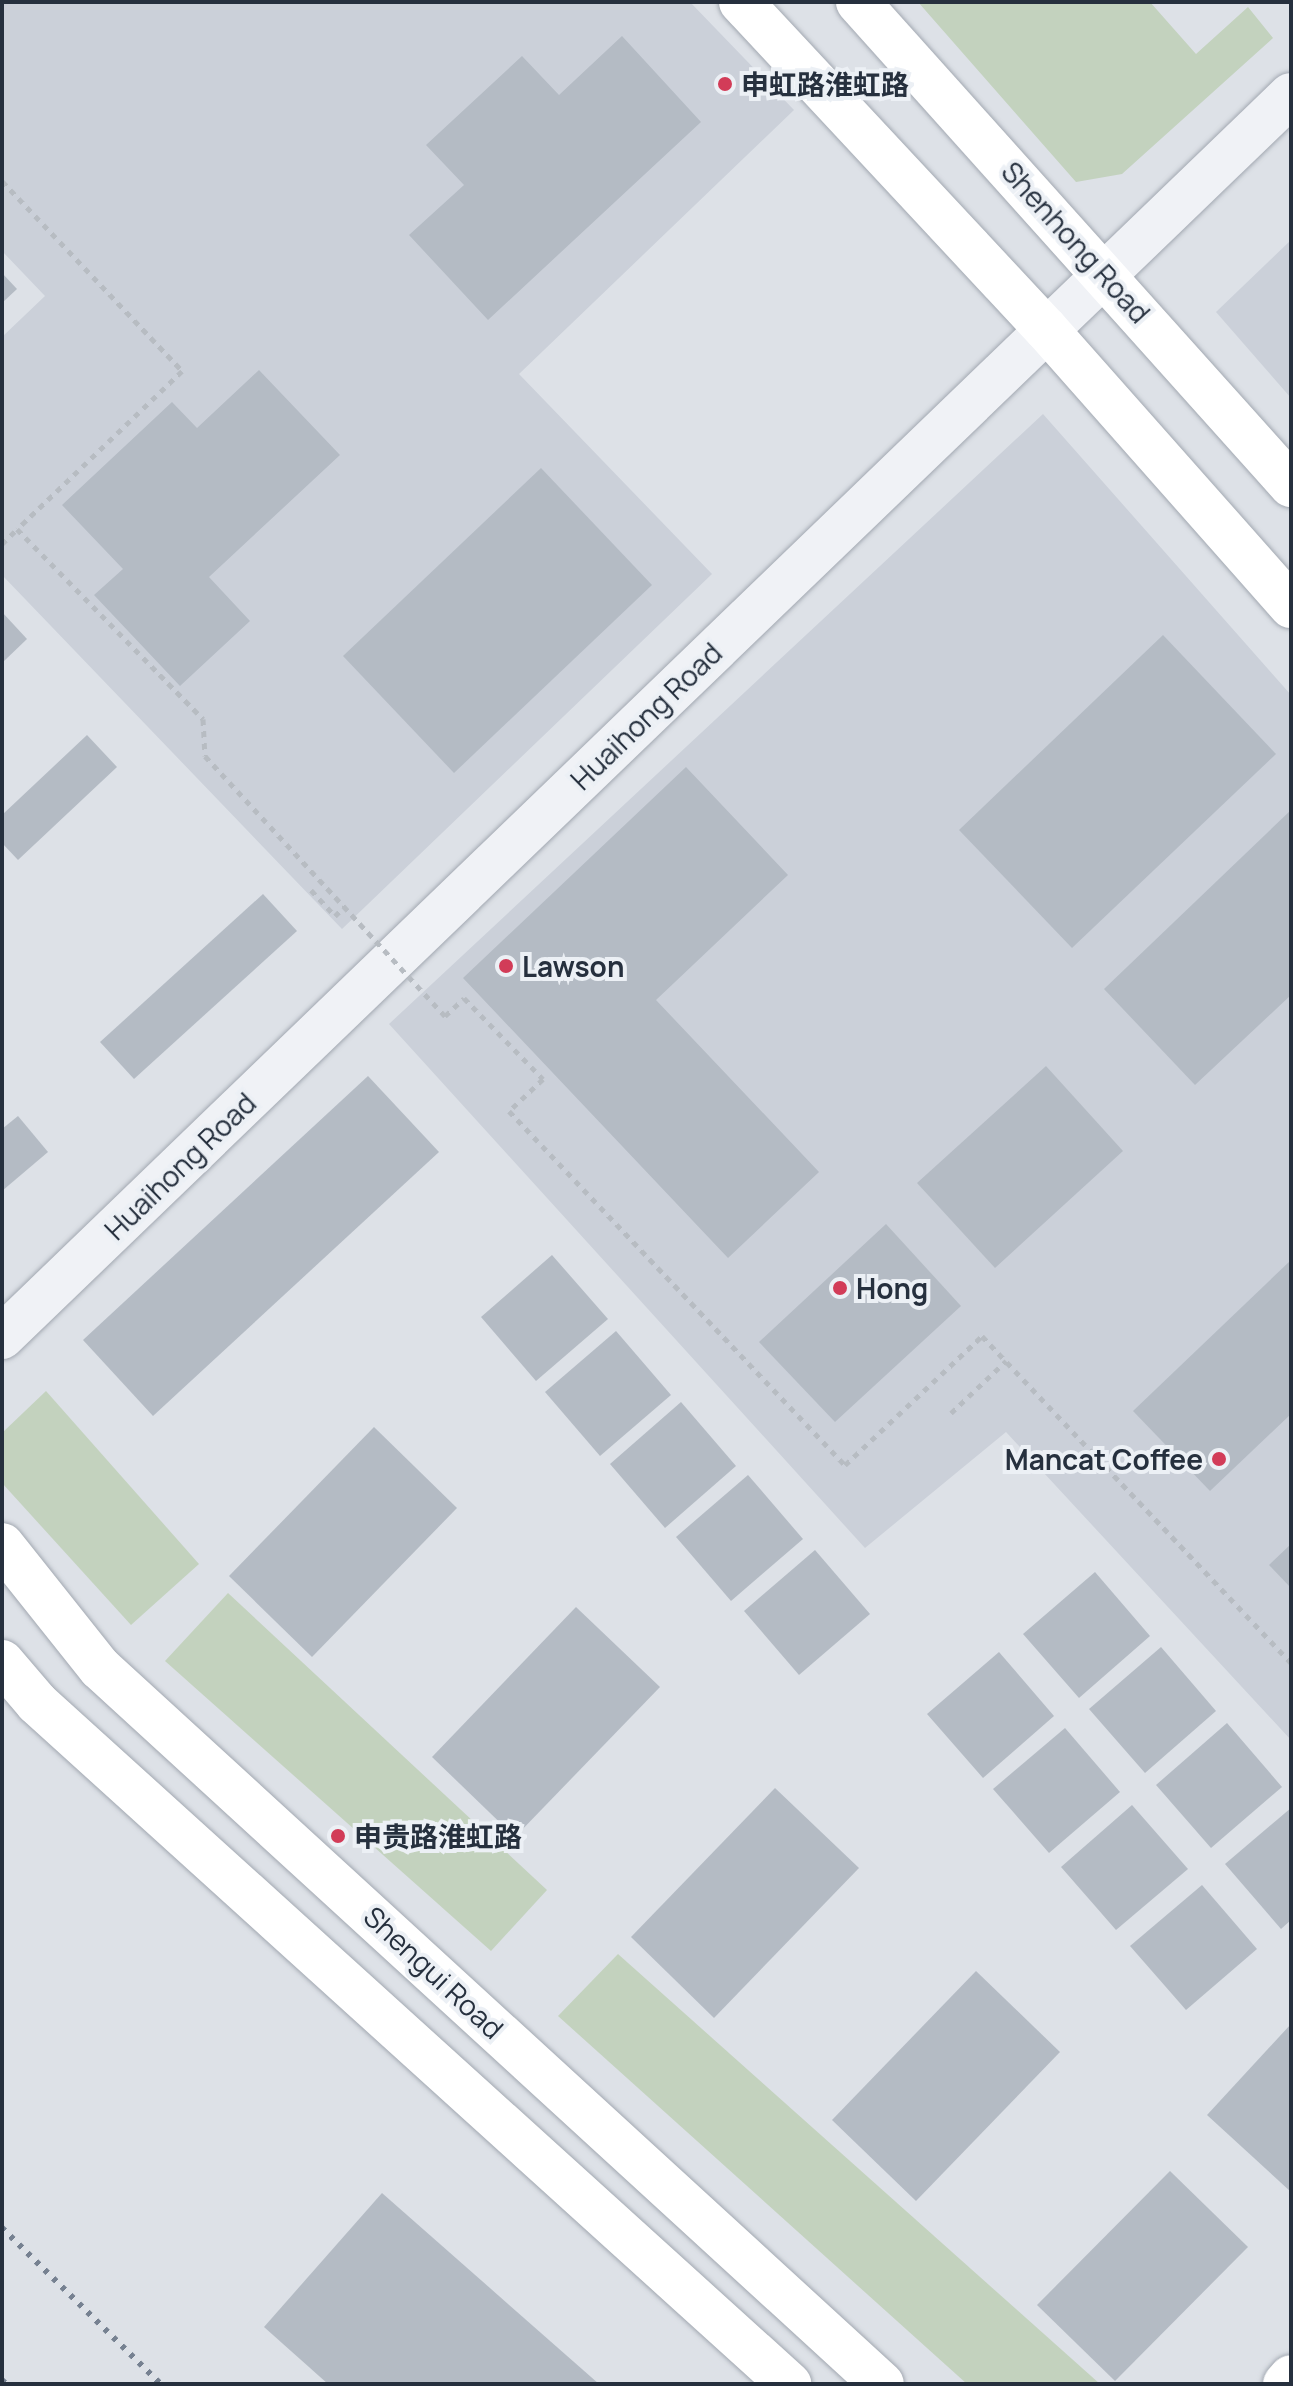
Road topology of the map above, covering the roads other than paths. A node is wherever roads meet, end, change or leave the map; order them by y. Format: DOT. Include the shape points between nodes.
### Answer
graph roads {
  1 [pos="741,2"];
  2 [pos="858,2"];
  3 [pos="1291,95"];
  4 [pos="1105,272"];
  5 [pos="1046,329"];
  6 [pos="1291,485"];
  7 [pos="1291,606"];
  8 [pos="2,1337"];
  9 [pos="2,1545"];
  10 [pos="2,1662"];
  11 [pos="1291,2377"];
  12 [pos="789,2384"];
  13 [pos="882,2384"];
  14 [pos="1285,2384"];
  1 -- 5 [label="main road"];
  2 -- 4 [label="main road, Shenhong Road"];
  3 -- 4 [label="street, Huaihong Road"];
  4 -- 5 [label="street, Huaihong Road"];
  4 -- 6 [label="main road, Shenhong Road"];
  5 -- 7 [label="main road"];
  5 -- 8 [label="street, Huaihong Road"];
  9 -- 13 [label="main road, Shengui Road" via="100,1668"];
  10 -- 12 [label="main road" via="37,1703"];
  11 -- 14 [label="main road"];
}
